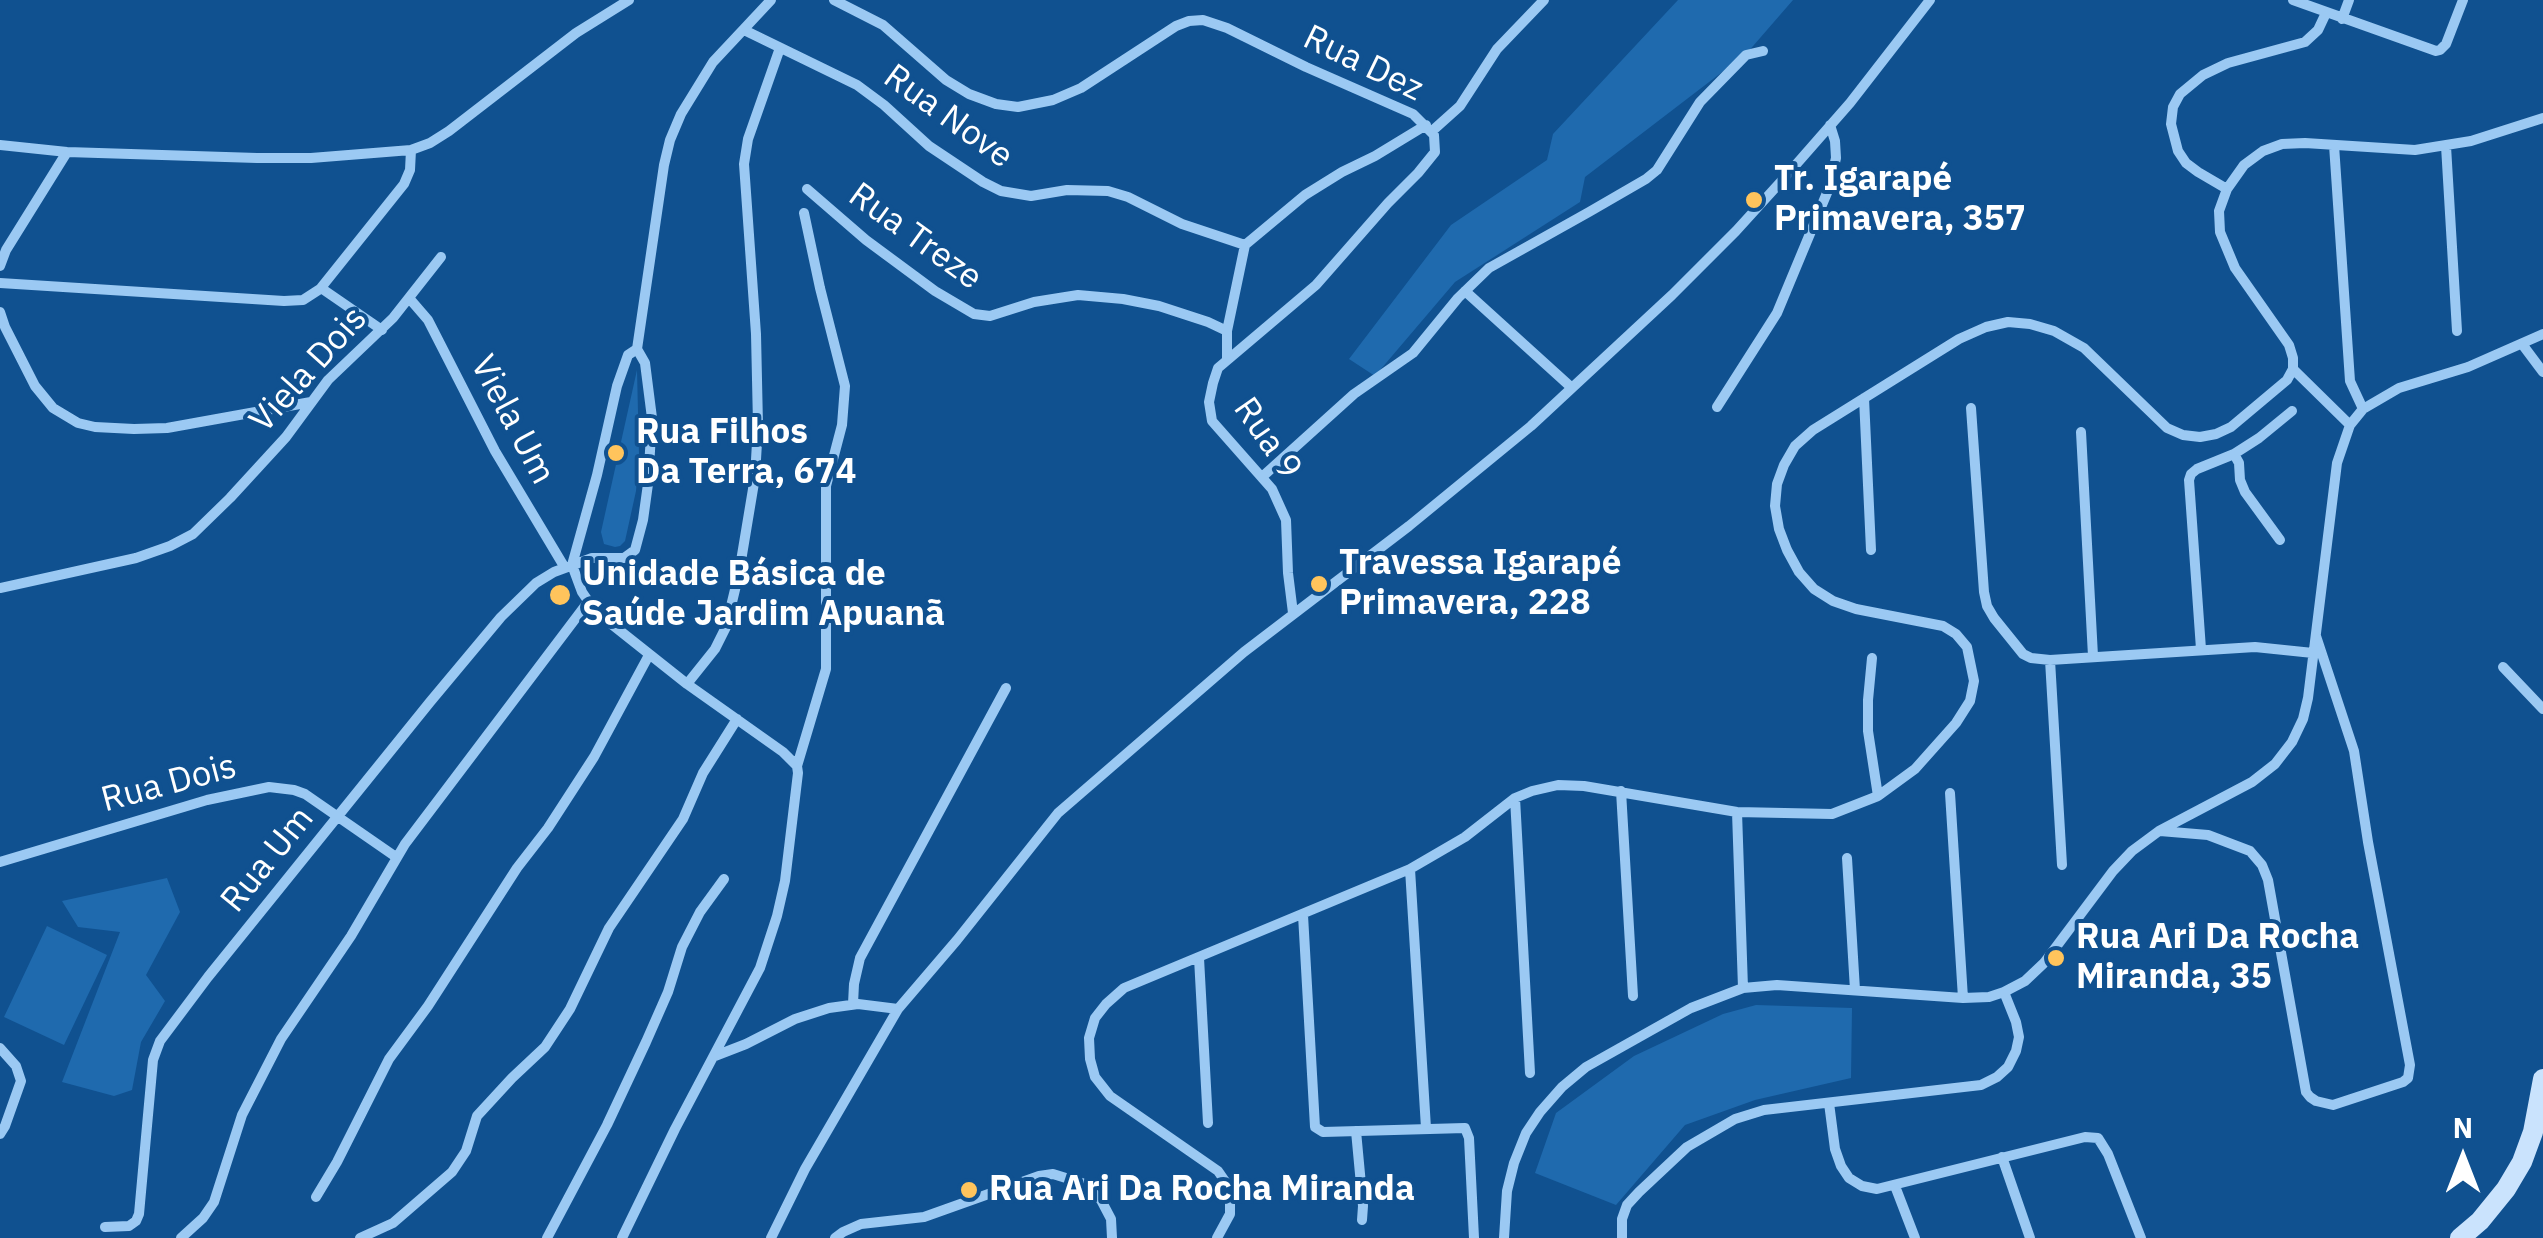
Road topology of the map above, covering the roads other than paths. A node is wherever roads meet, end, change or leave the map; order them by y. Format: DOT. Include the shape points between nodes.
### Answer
graph roads {
  1 [pos="629,0"];
  2 [pos="771,0"];
  3 [pos="834,0"];
  4 [pos="1544,0"];
  5 [pos="1930,0"];
  6 [pos="2293,0"];
  7 [pos="2349,0"];
  8 [pos="2463,0"];
  9 [pos="2326,13"];
  10 [pos="2342,19"];
  11 [pos="744,30"];
  12 [pos="780,48"];
  13 [pos="1763,51"];
  14 [pos="2543,118"];
  15 [pos="1830,125"];
  16 [pos="1429,129"];
  17 [pos="0,145"];
  18 [pos="2334,146"];
  19 [pos="2446,146"];
  20 [pos="411,150"];
  21 [pos="67,152"];
  22 [pos="807,189"];
  23 [pos="2227,189"];
  24 [pos="804,213"];
  25 [pos="1245,246"];
  26 [pos="441,258"];
  27 [pos="0,266"];
  28 [pos="0,284"];
  29 [pos="321,288"];
  30 [pos="1466,291"];
  31 [pos="409,298"];
  32 [pos="0,312"];
  33 [pos="382,330"];
  34 [pos="1228,330"];
  35 [pos="2457,331"];
  36 [pos="2543,334"];
  37 [pos="2522,344"];
  38 [pos="636,349"];
  39 [pos="1228,359"];
  40 [pos="2293,369"];
  41 [pos="2543,372"];
  42 [pos="1572,388"];
  43 [pos="1864,398"];
  44 [pos="311,402"];
  45 [pos="1717,408"];
  46 [pos="1971,408"];
  47 [pos="2363,409"];
  48 [pos="2292,411"];
  49 [pos="2350,426"];
  50 [pos="2081,432"];
  51 [pos="2234,454"];
  52 [pos="1262,477"];
  53 [pos="2280,540"];
  54 [pos="1872,550"];
  55 [pos="568,567"];
  56 [pos="0,588"];
  57 [pos="588,602"];
  58 [pos="1293,613"];
  59 [pos="2315,632"];
  60 [pos="2201,649"];
  61 [pos="2313,652"];
  62 [pos="650,655"];
  63 [pos="2093,656"];
  64 [pos="1872,658"];
  65 [pos="2050,660"];
  66 [pos="2503,667"];
  67 [pos="687,684"];
  68 [pos="1006,688"];
  69 [pos="2543,709"];
  70 [pos="737,719"];
  71 [pos="797,766"];
  72 [pos="1621,791"];
  73 [pos="1950,792"];
  74 [pos="1878,796"];
  75 [pos="1516,798"];
  76 [pos="1737,812"];
  77 [pos="339,816"];
  78 [pos="2160,831"];
  79 [pos="396,858"];
  80 [pos="1847,858"];
  81 [pos="0,862"];
  82 [pos="2062,865"];
  83 [pos="1410,869"];
  84 [pos="724,880"];
  85 [pos="1303,914"];
  86 [pos="1200,958"];
  87 [pos="1744,988"];
  88 [pos="1855,990"];
  89 [pos="2004,992"];
  90 [pos="1633,996"];
  91 [pos="1963,998"];
  92 [pos="854,1004"];
  93 [pos="898,1009"];
  94 [pos="0,1048"];
  95 [pos="714,1056"];
  96 [pos="1530,1073"];
  97 [pos="2543,1079"];
  98 [pos="1829,1104"];
  99 [pos="1208,1123"];
  100 [pos="1426,1128"];
  101 [pos="1356,1131"];
  102 [pos="0,1134"];
  103 [pos="2002,1157"];
  104 [pos="1895,1186"];
  105 [pos="316,1197"];
  106 [pos="1362,1220"];
  107 [pos="106,1227"];
  108 [pos="181,1238"];
  109 [pos="360,1238"];
  110 [pos="547,1238"];
  111 [pos="622,1238"];
  112 [pos="770,1238"];
  113 [pos="835,1238"];
  114 [pos="1112,1238"];
  115 [pos="1217,1238"];
  116 [pos="1474,1238"];
  117 [pos="1504,1238"];
  118 [pos="1622,1238"];
  119 [pos="1914,1238"];
  120 [pos="2030,1238"];
  121 [pos="2141,1238"];
  122 [pos="2460,1238"];
  1 -- 20 [label="street" via="448,131"];
  2 -- 11 [label="street"];
  3 -- 16 [label="street, Rua Dez" via="883,25 946,80 1005,106 1033,106 1081,88 1176,26 1202,20 1413,114"];
  4 -- 16 [label="street" via="1497,50 1460,106"];
  5 -- 15 [label="street"];
  6 -- 9 [label="street"];
  7 -- 10 [label="street"];
  8 -- 10 [label="street" via="2446,44 2436,51"];
  9 -- 10 [label="street"];
  9 -- 23 [label="street" via="2305,42 2228,63 2180,94 2170,124 2178,151"];
  11 -- 12 [label="street, Rua Nove"];
  11 -- 38 [label="street" via="713,62 670,140"];
  12 -- 25 [label="street, Rua Nove" via="857,85 929,146 1001,191 1108,191"];
  12 -- 67 [label="street" via="744,164 756,334 755,477 726,626"];
  13 -- 30 [label="street" via="1746,55 1708,93 1646,179 1504,259"];
  14 -- 19 [label="street"];
  15 -- 42 [label="street" via="1736,232"];
  15 -- 45 [label="street" via="1836,158 1829,188 1777,313"];
  16 -- 25 [label="street" via="1304,194"];
  16 -- 39 [label="street, Rua Dez" via="1436,146 1431,158 1334,266"];
  17 -- 21 [label="street"];
  18 -- 19 [label="street"];
  18 -- 23 [label="street" via="2282,144 2263,151"];
  18 -- 47 [label="street" via="2350,382"];
  19 -- 35 [label="street"];
  20 -- 21 [label="street" via="311,158"];
  20 -- 29 [label="street" via="404,184"];
  21 -- 27 [label="street"];
  22 -- 34 [label="street, Rua Treze" via="866,240 974,314 1078,295 1158,306"];
  23 -- 40 [label="street" via="2220,211 2227,252 2289,345"];
  24 -- 71 [label="street" via="845,386 826,486 826,669"];
  25 -- 34 [label="street"];
  26 -- 31 [label="street, Viela Dois"];
  28 -- 29 [label="street" via="284,301 303,300"];
  29 -- 33 [label="street"];
  30 -- 42 [label="street"];
  30 -- 52 [label="street" via="1412,354 1354,394"];
  31 -- 33 [label="street, Viela Dois"];
  31 -- 55 [label="street, Viela Um" via="428,320 495,452"];
  32 -- 44 [label="street" via="35,386 78,423 167,428"];
  33 -- 44 [label="street, Viela Dois"];
  34 -- 39 [label="street"];
  36 -- 37 [label="street"];
  37 -- 41 [label="street"];
  37 -- 47 [label="street" via="2399,388"];
  38 -- 55 [label="street" via="617,386"];
  38 -- 55 [label="street" via="645,363 652,418 634,550 624,558 592,558"];
  39 -- 52 [label="street, Rua 9" via="1212,384 1210,416"];
  40 -- 43 [label="street" via="2231,427 2183,435 2167,428 2084,348 2054,331 2008,322 1959,339"];
  40 -- 49 [label="street"];
  42 -- 58 [label="street" via="1455,489"];
  43 -- 54 [label="street"];
  43 -- 74 [label="street" via="1814,430 1784,465 1775,506 1787,550 1814,589 1833,601 1956,634 1974,680 1956,723 1915,770"];
  44 -- 56 [label="street, Viela Dois" via="286,437 187,538 117,563"];
  46 -- 65 [label="street" via="1987,606 2024,654"];
  47 -- 49 [label="street"];
  48 -- 51 [label="street"];
  49 -- 59 [label="street" via="2337,464"];
  50 -- 63 [label="street"];
  51 -- 53 [label="street" via="2245,492"];
  51 -- 60 [label="street" via="2197,468 2189,480"];
  52 -- 58 [label="street, Rua 9" via="1288,528"];
  55 -- 57 [label="street, Viela Um"];
  55 -- 77 [label="street, Rua Um" via="536,583 501,618"];
  57 -- 62 [label="street"];
  57 -- 79 [label="street"];
  58 -- 93 [label="street" via="1058,814"];
  59 -- 61 [label="street"];
  59 -- 78 [label="street" via="2354,751 2408,1078 2332,1105 2310,1097 2262,865 2250,851 2208,835"];
  60 -- 61 [label="street"];
  60 -- 63 [label="street"];
  61 -- 78 [label="street" via="2303,719 2275,764"];
  62 -- 67 [label="street"];
  62 -- 105 [label="street" via="594,757 389,1059"];
  63 -- 65 [label="street"];
  64 -- 74 [label="street" via="1868,732"];
  65 -- 82 [label="street"];
  66 -- 69 [label="street"];
  67 -- 70 [label="street"];
  68 -- 92 [label="street" via="860,958"];
  70 -- 71 [label="street"];
  70 -- 109 [label="street" via="683,819 609,928 545,1048 477,1116 452,1172 393,1222"];
  71 -- 95 [label="street" via="774,927"];
  72 -- 75 [label="street" via="1558,785"];
  72 -- 76 [label="street"];
  72 -- 90 [label="street"];
  73 -- 91 [label="street"];
  74 -- 76 [label="street" via="1832,814"];
  75 -- 83 [label="street"];
  75 -- 96 [label="street"];
  76 -- 87 [label="street"];
  77 -- 79 [label="street, Rua Dois"];
  77 -- 81 [label="street, Rua Dois" via="294,790 268,787"];
  77 -- 107 [label="street, Rua Um" via="160,1041 139,1214 129,1226"];
  78 -- 89 [label="street" via="2113,871 2044,963"];
  79 -- 108 [label="street" via="281,1039 242,1115 214,1202"];
  80 -- 88 [label="street"];
  83 -- 85 [label="street"];
  83 -- 100 [label="street"];
  84 -- 110 [label="street" via="682,947 646,1042"];
  85 -- 86 [label="street"];
  85 -- 101 [label="street" via="1316,1127"];
  86 -- 99 [label="street"];
  86 -- 115 [label="street" via="1124,988 1106,1004 1089,1038 1090,1059 1110,1096 1218,1171 1227,1184 1230,1214"];
  87 -- 88 [label="street"];
  87 -- 117 [label="street" via="1690,1008 1562,1087 1526,1133 1514,1164"];
  88 -- 91 [label="street"];
  89 -- 91 [label="street"];
  89 -- 98 [label="street" via="2019,1037 1997,1077 1981,1085"];
  92 -- 93 [label="street"];
  92 -- 95 [label="street" via="813,1012"];
  93 -- 112 [label="street"];
  94 -- 102 [label="street" via="20,1081"];
  95 -- 111 [label="street"];
  97 -- 122 [label="street" via="2522,1162 2498,1200"];
  98 -- 104 [label="street" via="1840,1166 1849,1178 1877,1189"];
  98 -- 118 [label="street" via="1764,1110 1708,1133 1662,1167 1627,1205"];
  100 -- 101 [label="street"];
  100 -- 116 [label="street" via="1467,1130"];
  101 -- 106 [label="street"];
  103 -- 104 [label="street"];
  103 -- 120 [label="street"];
  103 -- 121 [label="street" via="2098,1138"];
  104 -- 119 [label="street"];
  113 -- 114 [label="street" via="861,1224 924,1217 1052,1174 1082,1183 1100,1200"];
}
